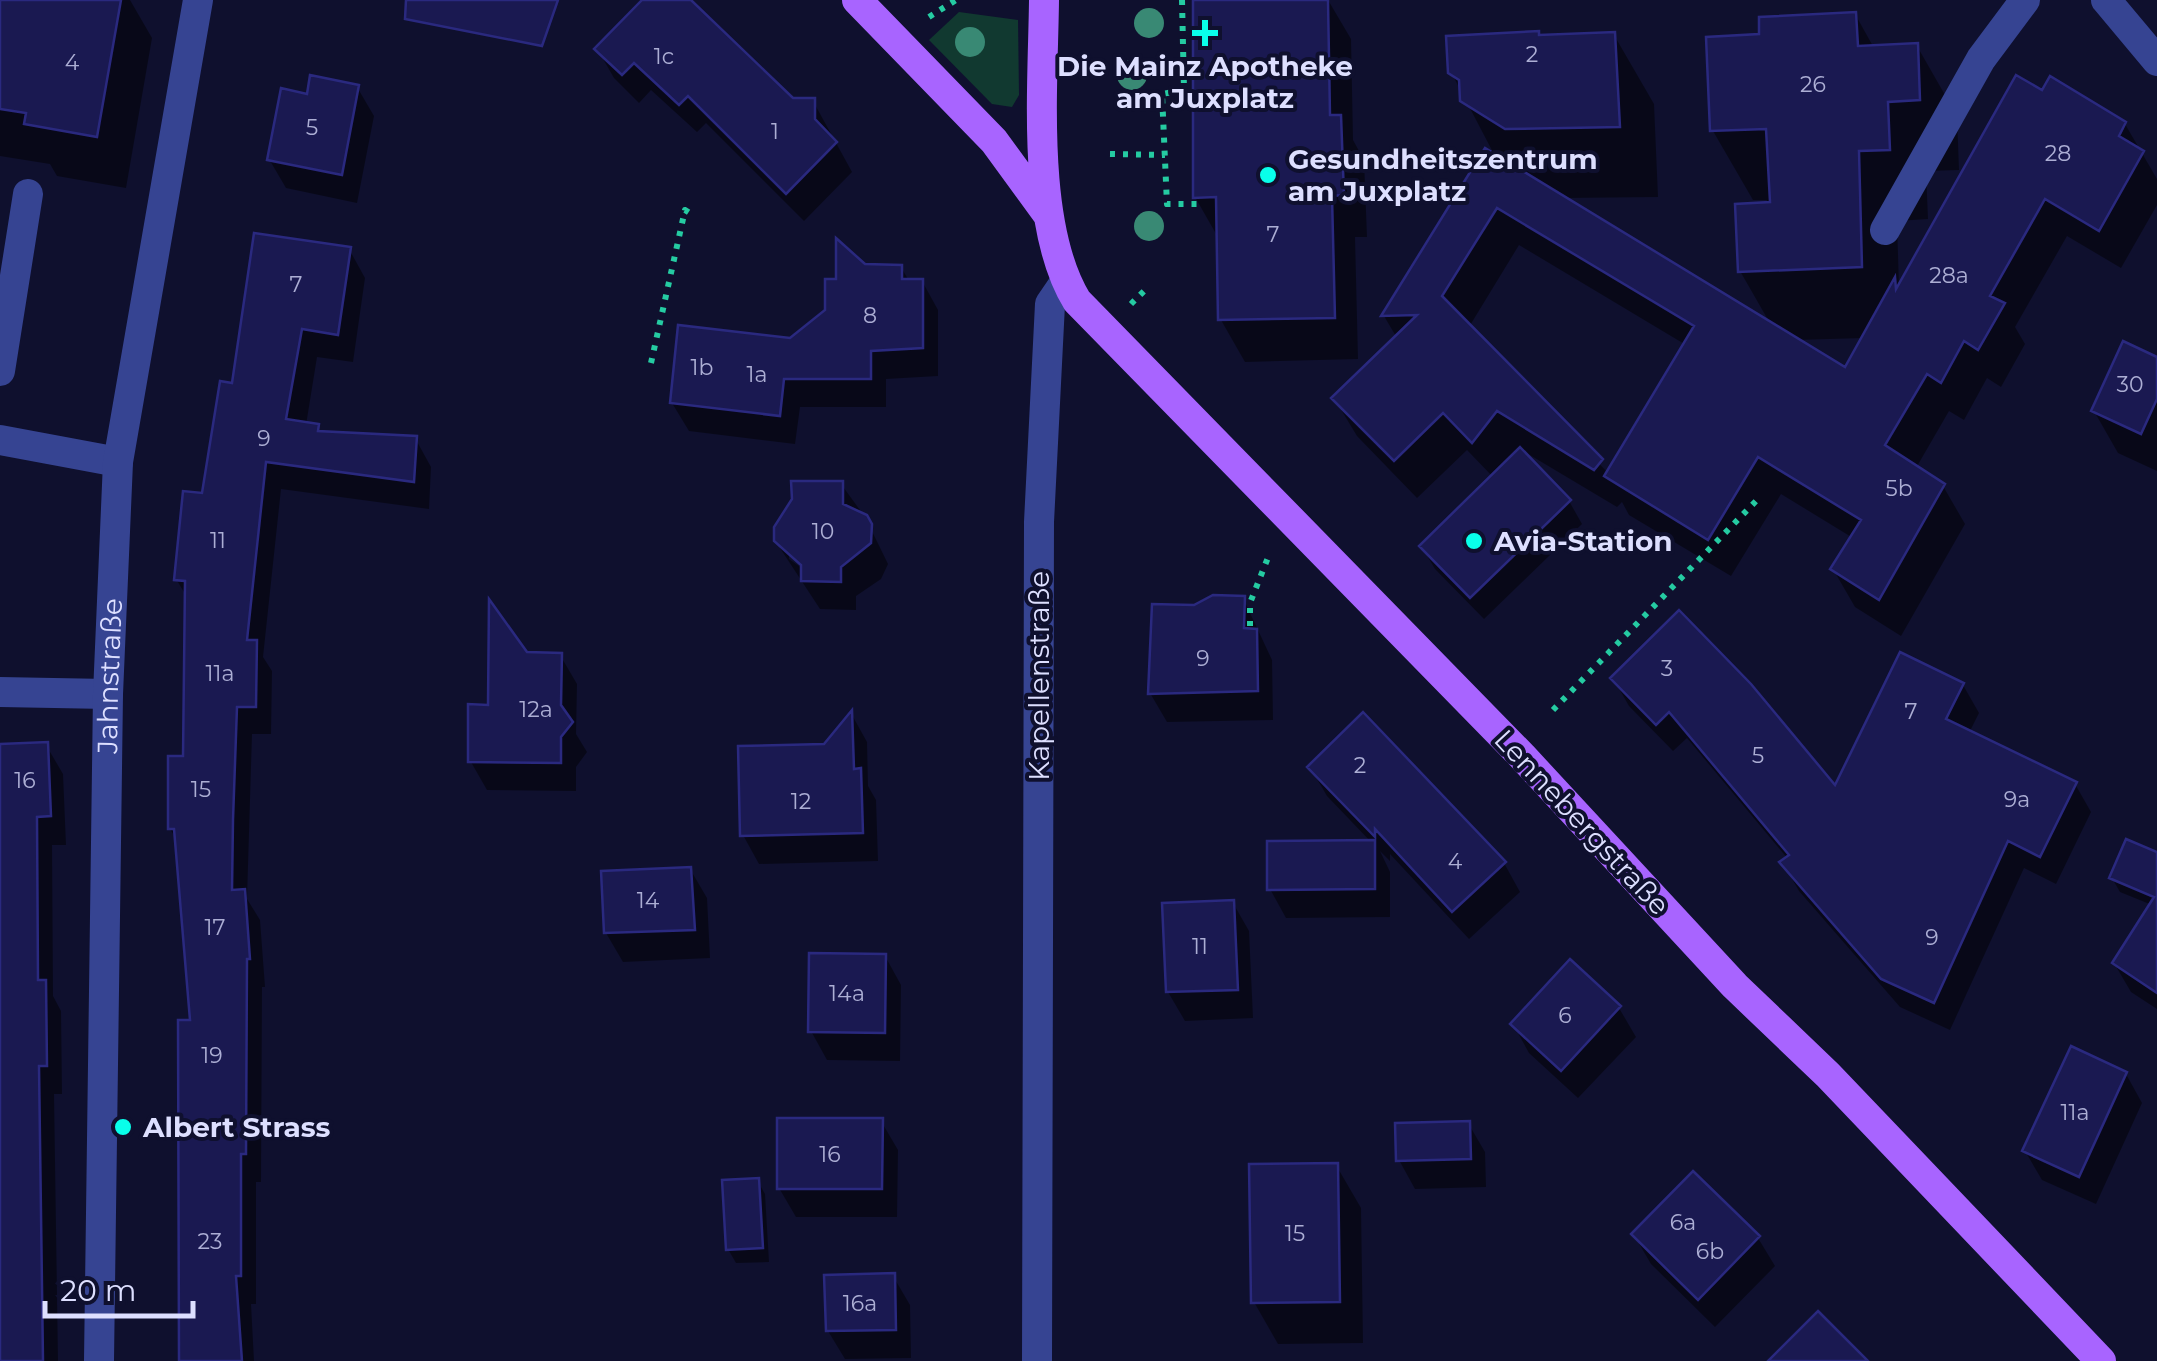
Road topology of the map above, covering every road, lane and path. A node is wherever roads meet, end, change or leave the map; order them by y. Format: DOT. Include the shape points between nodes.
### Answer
graph roads {
  1 [pos="198,0"];
  2 [pos="857,0"];
  3 [pos="956,0"];
  4 [pos="1044,0"];
  5 [pos="1182,0"];
  6 [pos="2025,0"];
  7 [pos="2106,0"];
  8 [pos="918,29"];
  9 [pos="2157,60"];
  10 [pos="1110,154"];
  11 [pos="1165,155"];
  12 [pos="28,194"];
  13 [pos="1199,204"];
  14 [pos="692,214"];
  15 [pos="1048,215"];
  16 [pos="1885,230"];
  17 [pos="1065,282"];
  18 [pos="1146,288"];
  19 [pos="1139,296"];
  20 [pos="651,363"];
  21 [pos="0,371"];
  22 [pos="0,440"];
  23 [pos="118,462"];
  24 [pos="1756,501"];
  25 [pos="1273,550"];
  26 [pos="1250,626"];
  27 [pos="0,692"];
  28 [pos="108,694"];
  29 [pos="1554,710"];
  30 [pos="99,1361"];
  31 [pos="1038,1361"];
  32 [pos="2101,1361"];
  1 -- 23 [label="street, Jahnstraße"];
  2 -- 15 [label="main road" via="994,141"];
  3 -- 8 [label="path"];
  4 -- 15 [label="main road"];
  5 -- 11 [label="path" via="1184,90 1162,94"];
  6 -- 16 [label="street" via="1981,60"];
  7 -- 9 [label="street"];
  10 -- 11 [label="path"];
  11 -- 13 [label="path" via="1167,204"];
  12 -- 21 [label="street"];
  14 -- 20 [label="path" via="685,210"];
  15 -- 17 [label="main road"];
  17 -- 31 [label="street, Kapellenstraße" via="1050,304 1039,522"];
  17 -- 32 [label="main road, Lennebergstraße" via="1092,318"];
  18 -- 19 [label="path"];
  22 -- 23 [label="street"];
  23 -- 28 [label="street, Jahnstraße"];
  24 -- 29 [label="path"];
  25 -- 26 [label="path" via="1256,579"];
  27 -- 28 [label="street"];
  28 -- 30 [label="street, Jahnstraße"];
}
